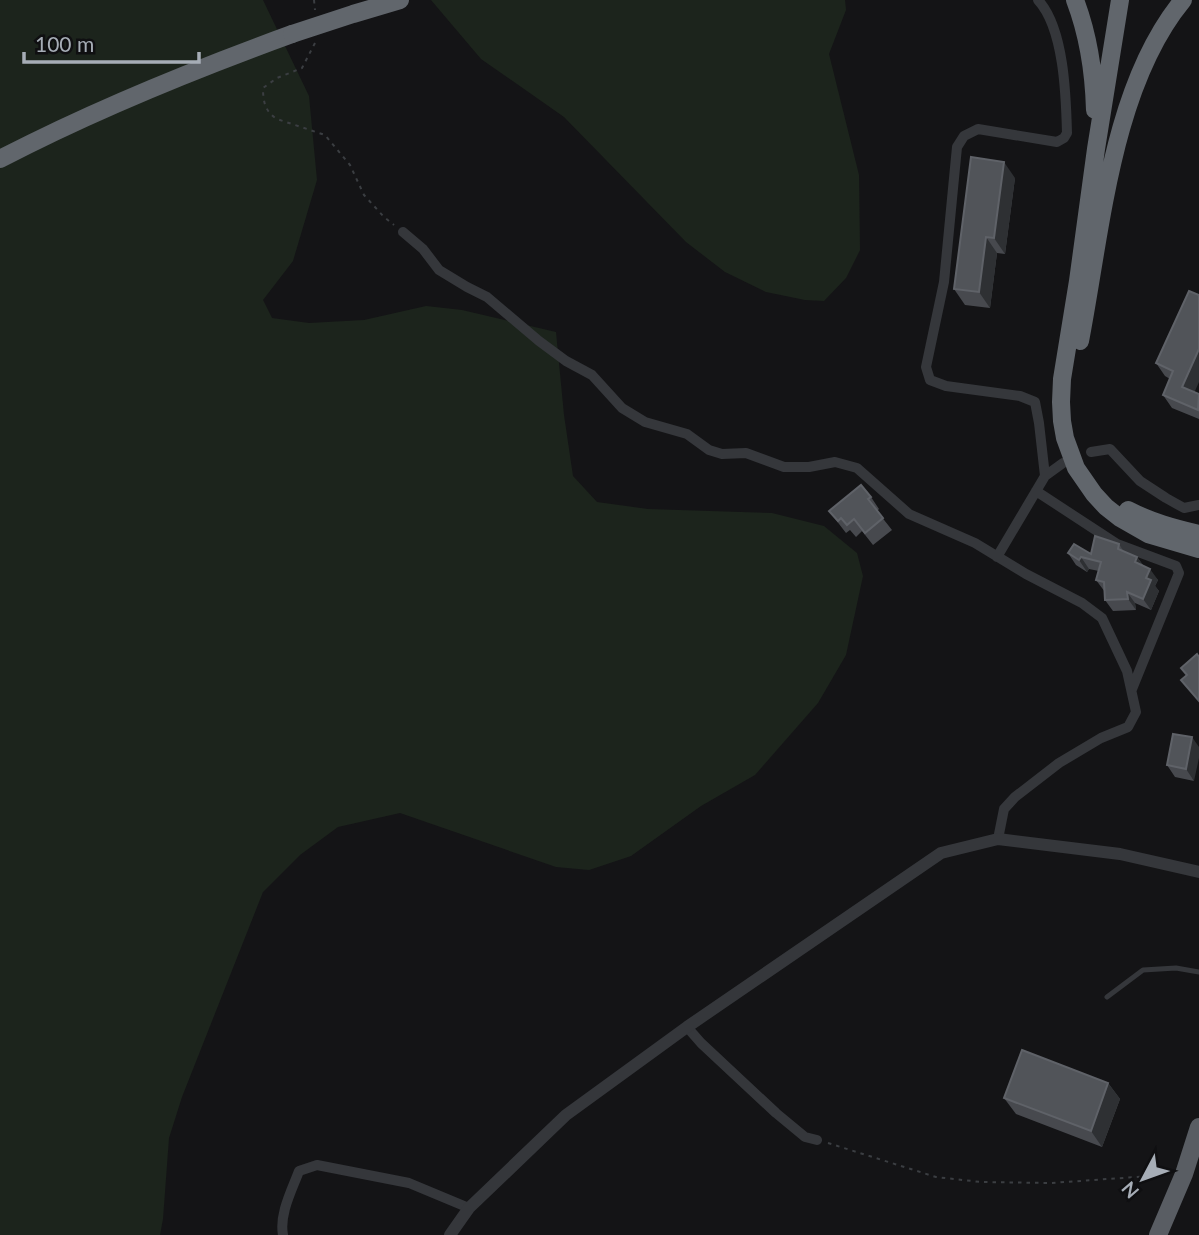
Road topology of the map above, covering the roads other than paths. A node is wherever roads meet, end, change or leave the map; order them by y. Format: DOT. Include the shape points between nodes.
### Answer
graph roads {
  1 [pos="375,0"];
  2 [pos="401,0"];
  3 [pos="1038,0"];
  4 [pos="1075,0"];
  5 [pos="1120,0"];
  6 [pos="1132,0"];
  7 [pos="1183,0"];
  8 [pos="291,31"];
  9 [pos="1096,149"];
  10 [pos="0,152"];
  11 [pos="0,159"];
  12 [pos="1106,191"];
  13 [pos="403,232"];
  14 [pos="1091,452"];
  15 [pos="1063,463"];
  16 [pos="1045,476"];
  17 [pos="1036,491"];
  18 [pos="1199,505"];
  19 [pos="1199,534"];
  20 [pos="1199,549"];
  21 [pos="997,557"];
  22 [pos="1132,690"];
  23 [pos="998,839"];
  24 [pos="1199,872"];
  25 [pos="1199,972"];
  26 [pos="1107,997"];
  27 [pos="687,1027"];
  28 [pos="1199,1127"];
  29 [pos="817,1140"];
  30 [pos="469,1208"];
  31 [pos="283,1235"];
  32 [pos="450,1235"];
  33 [pos="1158,1235"];
  1 -- 8 [label="highway"];
  2 -- 8 [label="highway, bridge"];
  3 -- 16 [label="street" via="1057,40 1066,86 1067,133 1057,142 978,129 964,136 957,147 944,282 926,367 930,380 946,386 1035,402"];
  4 -- 9 [label="highway" via="1095,93"];
  5 -- 9 [label="highway"];
  6 -- 12 [label="highway"];
  7 -- 12 [label="highway" via="1138,78"];
  8 -- 10 [label="highway" via="160,77"];
  8 -- 11 [label="highway"];
  9 -- 20 [label="highway" via="1062,379 1065,438 1083,481 1106,507 1148,534"];
  12 -- 19 [label="highway" via="1073,379 1076,438 1093,476 1124,509"];
  13 -- 21 [label="street" via="439,270 487,297 548,348 592,375 622,408 645,422 687,434 722,454 746,453 784,467 835,462 857,468 909,514"];
  14 -- 18 [label="street" via="1110,449 1140,481 1166,498 1184,508"];
  15 -- 16 [label="street"];
  16 -- 17 [label="street"];
  17 -- 21 [label="street"];
  17 -- 22 [label="street" via="1117,544 1176,566 1179,573"];
  21 -- 22 [label="street" via="1102,618"];
  22 -- 23 [label="street" via="1136,712 1128,727 1059,763 1015,797 1004,809"];
  23 -- 24 [label="street" via="1120,854"];
  23 -- 27 [label="street" via="941,853"];
  25 -- 26 [label="lane" via="1143,970"];
  27 -- 29 [label="street" via="776,1113 805,1137"];
  27 -- 30 [label="street" via="566,1115"];
  28 -- 33 [label="highway"];
  30 -- 31 [label="street" via="409,1183 317,1165 299,1171"];
  30 -- 32 [label="street"];
}
